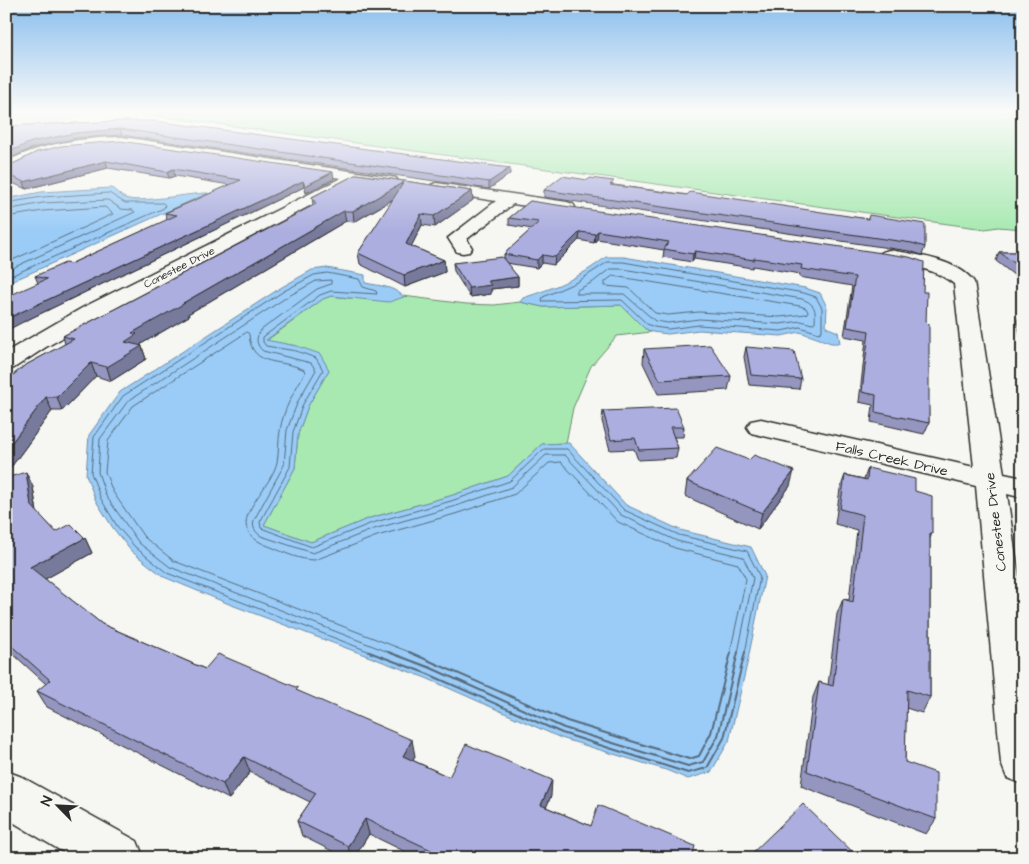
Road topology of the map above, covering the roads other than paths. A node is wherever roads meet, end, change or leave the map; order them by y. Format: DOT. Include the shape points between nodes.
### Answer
graph roads {
  1 [pos="45,151"];
  2 [pos="191,151"];
  3 [pos="8,167"];
  4 [pos="356,176"];
  5 [pos="403,183"];
  6 [pos="422,186"];
  7 [pos="509,198"];
  8 [pos="587,210"];
  9 [pos="463,248"];
  10 [pos="870,253"];
  11 [pos="6,363"];
  12 [pos="761,427"];
  13 [pos="990,480"];
  14 [pos="1023,488"];
  15 [pos="1023,763"];
  16 [pos="6,793"];
  17 [pos="120,858"];
  1 -- 3 [label="street" via="20,159"];
  2 -- 4 [label="street"];
  4 -- 5 [label="street"];
  4 -- 11 [label="street, Conestee Drive" via="90,313"];
  6 -- 7 [label="street"];
  7 -- 8 [label="street"];
  7 -- 9 [label="street" via="457,238"];
  10 -- 13 [label="street, Conestee Drive" via="948,270 964,282"];
  12 -- 13 [label="street, Falls Creek Drive"];
  13 -- 14 [label="street, Falls Creek Drive"];
  13 -- 15 [label="street, Conestee Drive"];
  16 -- 17 [label="street"];
}
